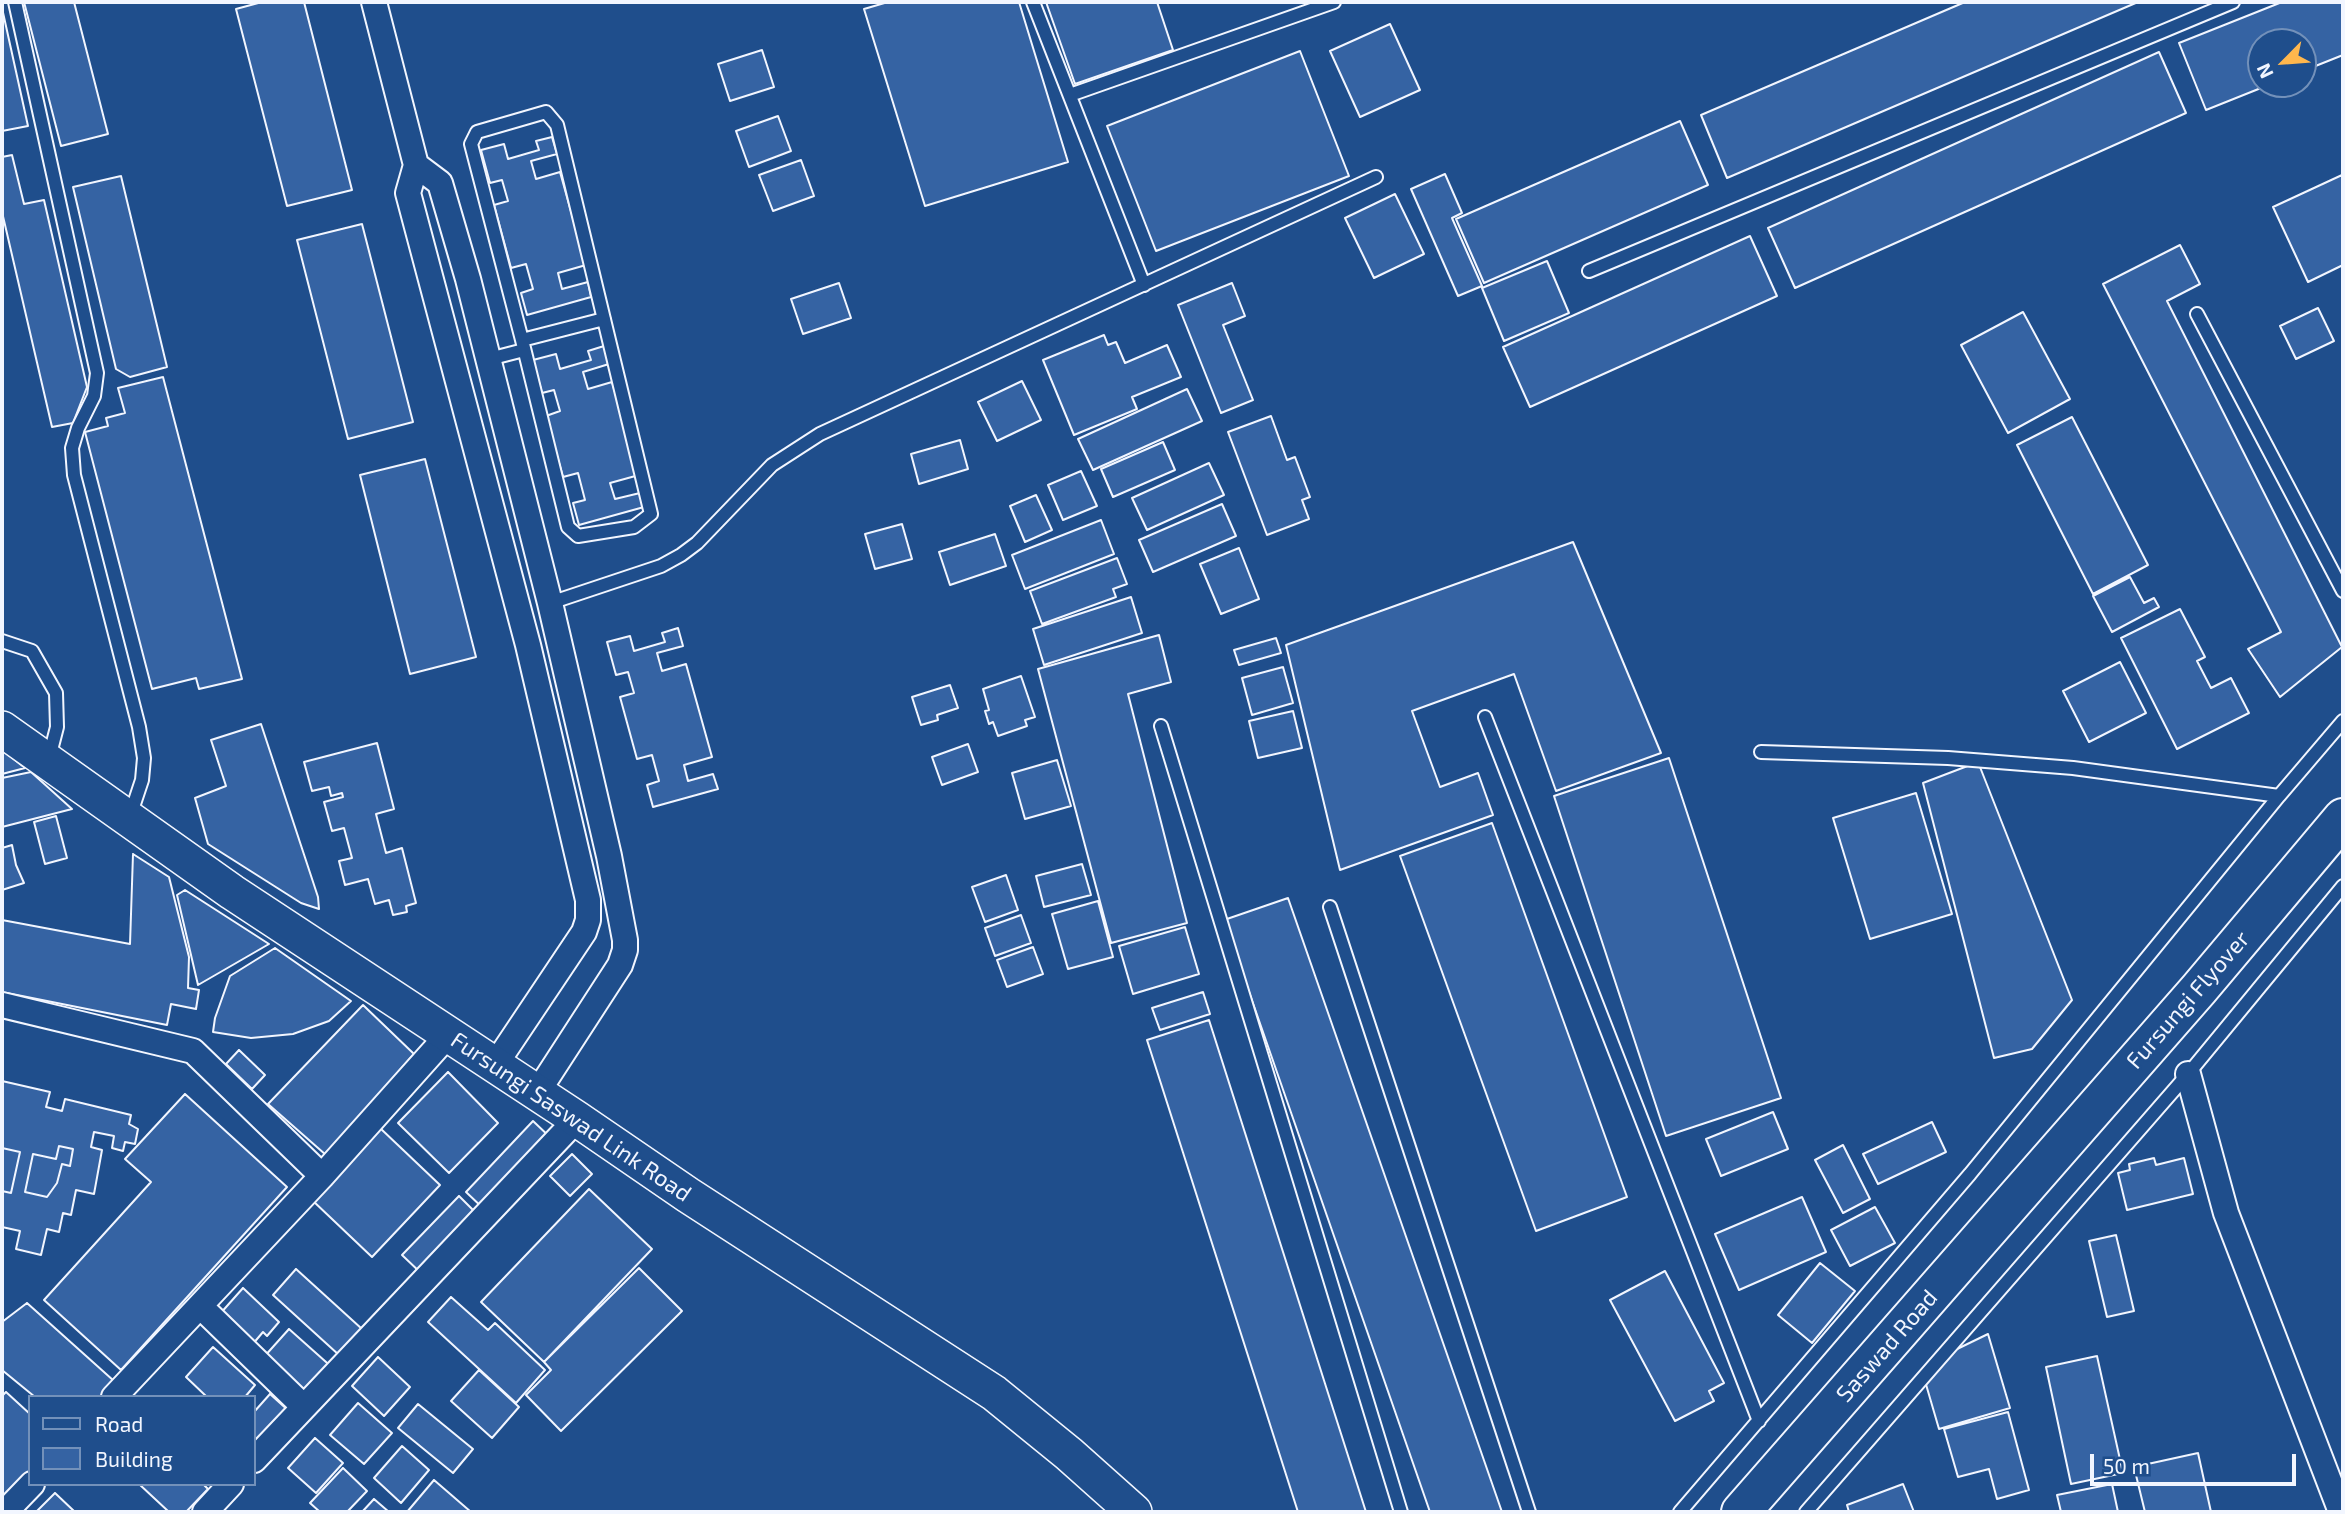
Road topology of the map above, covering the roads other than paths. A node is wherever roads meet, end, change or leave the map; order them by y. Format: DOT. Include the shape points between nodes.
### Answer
graph roads {
  1 [pos="15,2"];
  2 [pos="374,2"];
  3 [pos="1033,2"];
  4 [pos="1334,2"];
  5 [pos="2233,2"];
  6 [pos="1070,95"];
  7 [pos="416,165"];
  8 [pos="1376,177"];
  9 [pos="1589,271"];
  10 [pos="1144,285"];
  11 [pos="2197,314"];
  12 [pos="604,319"];
  13 [pos="523,345"];
  14 [pos="489,359"];
  15 [pos="2343,591"];
  16 [pos="550,603"];
  17 [pos="2,641"];
  18 [pos="1485,718"];
  19 [pos="2343,721"];
  20 [pos="1161,726"];
  21 [pos="2,729"];
  22 [pos="1761,752"];
  23 [pos="48,762"];
  24 [pos="2280,796"];
  25 [pos="2343,818"];
  26 [pos="129,819"];
  27 [pos="2343,886"];
  28 [pos="1330,907"];
  29 [pos="2,1005"];
  30 [pos="449,1035"];
  31 [pos="495,1065"];
  32 [pos="2188,1074"];
  33 [pos="537,1093"];
  34 [pos="577,1119"];
  35 [pos="321,1176"];
  36 [pos="2031,1180"];
  37 [pos="200,1306"];
  38 [pos="116,1395"];
  39 [pos="304,1407"];
  40 [pos="1759,1421"];
  41 [pos="256,1458"];
  42 [pos="30,1486"];
  43 [pos="229,1486"];
  44 [pos="5,1512"];
  45 [pos="205,1512"];
  46 [pos="1134,1512"];
  47 [pos="1401,1512"];
  48 [pos="1529,1512"];
  49 [pos="1680,1512"];
  50 [pos="1741,1512"];
  51 [pos="1806,1512"];
  52 [pos="2341,1512"];
  1 -- 26 [label="lane" via="97,373 94,396 72,448 74,475 144,758"];
  2 -- 7 [label="street"];
  3 -- 6 [label="lane"];
  4 -- 6 [label="lane"];
  5 -- 9 [label="lane"];
  6 -- 10 [label="lane"];
  7 -- 14 [label="street" via="440,183"];
  7 -- 31 [label="street" via="408,193 528,645 588,900 584,932"];
  8 -- 10 [label="lane"];
  10 -- 16 [label="lane" via="796,447 681,555"];
  11 -- 15 [label="lane"];
  12 -- 13 [label="lane"];
  12 -- 13 [label="lane" via="650,514 634,527 578,536 568,527"];
  12 -- 13 [label="lane" via="557,125 546,112 477,132 471,144"];
  13 -- 14 [label="lane"];
  14 -- 16 [label="street"];
  16 -- 33 [label="street" via="609,856 625,950 620,965"];
  17 -- 23 [label="lane" via="32,651 56,693 57,727"];
  18 -- 40 [label="lane"];
  19 -- 24 [label="lane"];
  20 -- 47 [label="lane"];
  21 -- 23 [label="street, Fursungi Saswad Link Road"];
  22 -- 24 [label="lane" via="1948,758 2073,768"];
  23 -- 26 [label="street, Fursungi Saswad Link Road"];
  24 -- 40 [label="lane" via="1970,1174"];
  25 -- 36 [label="highway, Fursungi Flyover"];
  26 -- 30 [label="street, Fursungi Saswad Link Road"];
  27 -- 32 [label="lane"];
  28 -- 48 [label="lane"];
  29 -- 35 [label="street" via="193,1051"];
  30 -- 31 [label="street, Fursungi Saswad Link Road"];
  30 -- 35 [label="street"];
  31 -- 33 [label="street, Fursungi Saswad Link Road"];
  32 -- 51 [label="lane"];
  32 -- 52 [label="street" via="2226,1213"];
  33 -- 34 [label="street, Fursungi Saswad Link Road"];
  34 -- 39 [label="street"];
  34 -- 46 [label="street, Fursungi Saswad Link Road" via="994,1393"];
  35 -- 37 [label="street"];
  36 -- 50 [label="highway, Saswad Road"];
  37 -- 38 [label="street"];
  37 -- 39 [label="street"];
  39 -- 41 [label="street"];
  40 -- 49 [label="lane"];
  42 -- 44 [label="street"];
  43 -- 45 [label="street"];
}
